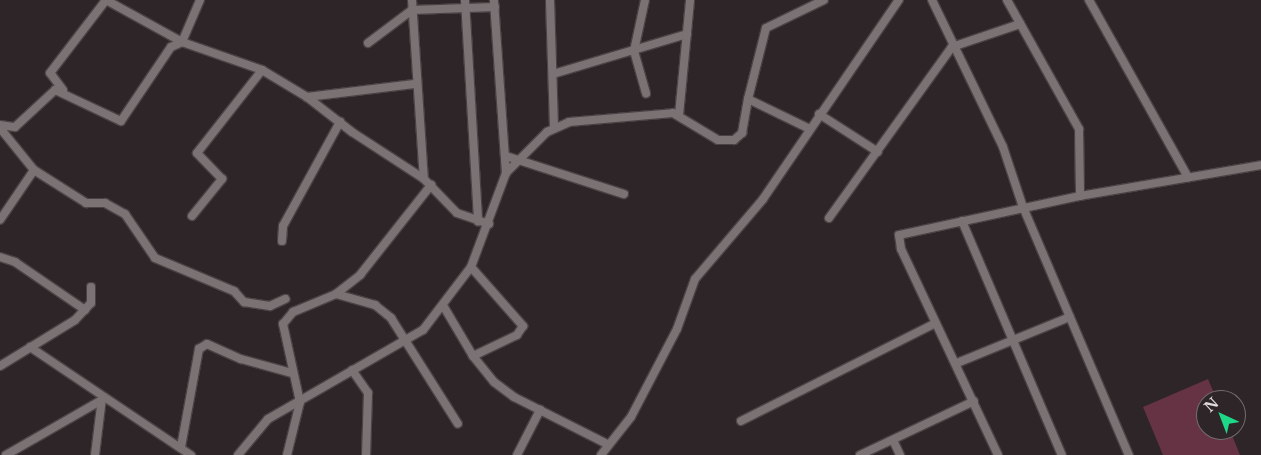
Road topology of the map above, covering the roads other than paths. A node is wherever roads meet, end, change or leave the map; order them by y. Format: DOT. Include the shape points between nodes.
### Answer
graph roads {
  1 [pos="106,0"];
  2 [pos="200,0"];
  3 [pos="412,0"];
  4 [pos="550,0"];
  5 [pos="645,0"];
  6 [pos="690,0"];
  7 [pos="824,0"];
  8 [pos="899,0"];
  9 [pos="932,0"];
  10 [pos="1007,0"];
  11 [pos="1089,0"];
  12 [pos="466,4"];
  13 [pos="495,4"];
  14 [pos="412,10"];
  15 [pos="1020,24"];
  16 [pos="687,34"];
  17 [pos="182,42"];
  18 [pos="368,43"];
  19 [pos="952,47"];
  20 [pos="634,50"];
  21 [pos="262,70"];
  22 [pos="552,74"];
  23 [pos="414,84"];
  24 [pos="63,90"];
  25 [pos="646,93"];
  26 [pos="307,96"];
  27 [pos="748,99"];
  28 [pos="820,114"];
  29 [pos="679,115"];
  30 [pos="340,122"];
  31 [pos="0,127"];
  32 [pos="554,128"];
  33 [pos="810,129"];
  34 [pos="878,152"];
  35 [pos="506,156"];
  36 [pos="519,160"];
  37 [pos="1261,166"];
  38 [pos="34,170"];
  39 [pos="506,172"];
  40 [pos="1188,176"];
  41 [pos="424,179"];
  42 [pos="431,185"];
  43 [pos="624,194"];
  44 [pos="1080,196"];
  45 [pos="1023,207"];
  46 [pos="192,216"];
  47 [pos="829,218"];
  48 [pos="0,220"];
  49 [pos="962,221"];
  50 [pos="478,222"];
  51 [pos="489,224"];
  52 [pos="282,241"];
  53 [pos="0,257"];
  54 [pos="471,267"];
  55 [pos="91,286"];
  56 [pos="336,294"];
  57 [pos="285,299"];
  58 [pos="444,307"];
  59 [pos="85,310"];
  60 [pos="1070,317"];
  61 [pos="936,322"];
  62 [pos="407,341"];
  63 [pos="1011,342"];
  64 [pos="30,347"];
  65 [pos="0,354"];
  66 [pos="473,356"];
  67 [pos="957,363"];
  68 [pos="2,364"];
  69 [pos="352,370"];
  70 [pos="292,373"];
  71 [pos="101,399"];
  72 [pos="300,402"];
  73 [pos="974,402"];
  74 [pos="540,410"];
  75 [pos="741,421"];
  76 [pos="458,424"];
  77 [pos="893,440"];
  78 [pos="607,444"];
  79 [pos="180,447"];
  80 [pos="6,455"];
  81 [pos="95,455"];
  82 [pos="192,455"];
  83 [pos="238,455"];
  84 [pos="287,455"];
  85 [pos="366,455"];
  86 [pos="517,455"];
  87 [pos="601,455"];
  88 [pos="860,455"];
  89 [pos="900,455"];
  90 [pos="998,455"];
  91 [pos="1062,455"];
  92 [pos="1129,455"];
  1 -- 17 [label="street"];
  1 -- 24 [label="street" via="50,73"];
  2 -- 17 [label="street"];
  3 -- 14 [label="street"];
  4 -- 22 [label="street"];
  5 -- 20 [label="street"];
  6 -- 16 [label="street"];
  7 -- 27 [label="street" via="766,28"];
  8 -- 28 [label="street"];
  9 -- 19 [label="street"];
  10 -- 15 [label="street"];
  11 -- 40 [label="street"];
  12 -- 13 [label="street"];
  12 -- 14 [label="street"];
  12 -- 50 [label="street"];
  13 -- 35 [label="street"];
  14 -- 18 [label="street"];
  14 -- 23 [label="street"];
  15 -- 19 [label="street"];
  15 -- 44 [label="street" via="1079,129"];
  16 -- 20 [label="street"];
  16 -- 29 [label="street"];
  17 -- 21 [label="street"];
  17 -- 24 [label="street" via="171,47 121,121"];
  19 -- 34 [label="street"];
  19 -- 45 [label="street" via="1003,147"];
  20 -- 22 [label="street"];
  20 -- 25 [label="street"];
  21 -- 26 [label="street"];
  21 -- 46 [label="street" via="197,153 222,179"];
  22 -- 32 [label="street"];
  23 -- 26 [label="street"];
  23 -- 41 [label="street"];
  24 -- 31 [label="street" via="48,94 16,127"];
  26 -- 30 [label="street"];
  27 -- 29 [label="street" via="742,133 734,140 712,137"];
  27 -- 33 [label="street"];
  28 -- 33 [label="street"];
  28 -- 34 [label="street"];
  29 -- 32 [label="street" via="606,118"];
  30 -- 41 [label="street"];
  30 -- 52 [label="street" via="283,226"];
  31 -- 38 [label="street"];
  32 -- 36 [label="street"];
  33 -- 78 [label="street" via="764,199 695,279 677,330 631,417"];
  34 -- 47 [label="street"];
  35 -- 36 [label="street"];
  35 -- 39 [label="street"];
  36 -- 39 [label="street"];
  36 -- 43 [label="street"];
  37 -- 40 [label="street"];
  38 -- 48 [label="street"];
  38 -- 57 [label="street" via="86,203 105,203 124,214 155,258 234,291 244,302 270,306"];
  39 -- 51 [label="street"];
  40 -- 44 [label="street"];
  41 -- 42 [label="street"];
  42 -- 50 [label="street" via="457,213"];
  42 -- 56 [label="street" via="369,266"];
  44 -- 45 [label="street"];
  45 -- 49 [label="street"];
  45 -- 60 [label="street"];
  49 -- 61 [label="street" via="910,230 898,239"];
  49 -- 63 [label="street"];
  50 -- 51 [label="street"];
  51 -- 54 [label="street"];
  53 -- 59 [label="street" via="15,262"];
  54 -- 58 [label="street"];
  54 -- 66 [label="street" via="523,326 517,335"];
  55 -- 59 [label="street" via="91,303"];
  56 -- 62 [label="street" via="375,306 391,318"];
  56 -- 70 [label="street" via="286,319 282,335"];
  58 -- 62 [label="street"];
  58 -- 66 [label="street"];
  59 -- 64 [label="street"];
  60 -- 63 [label="street"];
  60 -- 92 [label="street"];
  61 -- 67 [label="street"];
  61 -- 75 [label="street"];
  62 -- 69 [label="street"];
  62 -- 76 [label="street"];
  63 -- 67 [label="street"];
  63 -- 91 [label="street"];
  64 -- 68 [label="street"];
  64 -- 71 [label="street"];
  65 -- 68 [label="street"];
  66 -- 74 [label="street" via="494,382"];
  67 -- 73 [label="street"];
  69 -- 72 [label="street"];
  69 -- 85 [label="street" via="368,393"];
  70 -- 72 [label="street"];
  70 -- 79 [label="street" via="241,359 207,344 199,350"];
  71 -- 79 [label="street"];
  71 -- 80 [label="street"];
  71 -- 81 [label="street"];
  72 -- 83 [label="street" via="262,424"];
  72 -- 84 [label="street"];
  73 -- 77 [label="street"];
  73 -- 90 [label="street"];
  74 -- 78 [label="street"];
  74 -- 86 [label="street"];
  77 -- 88 [label="street"];
  77 -- 89 [label="street"];
  78 -- 87 [label="street"];
  79 -- 82 [label="street"];
}
